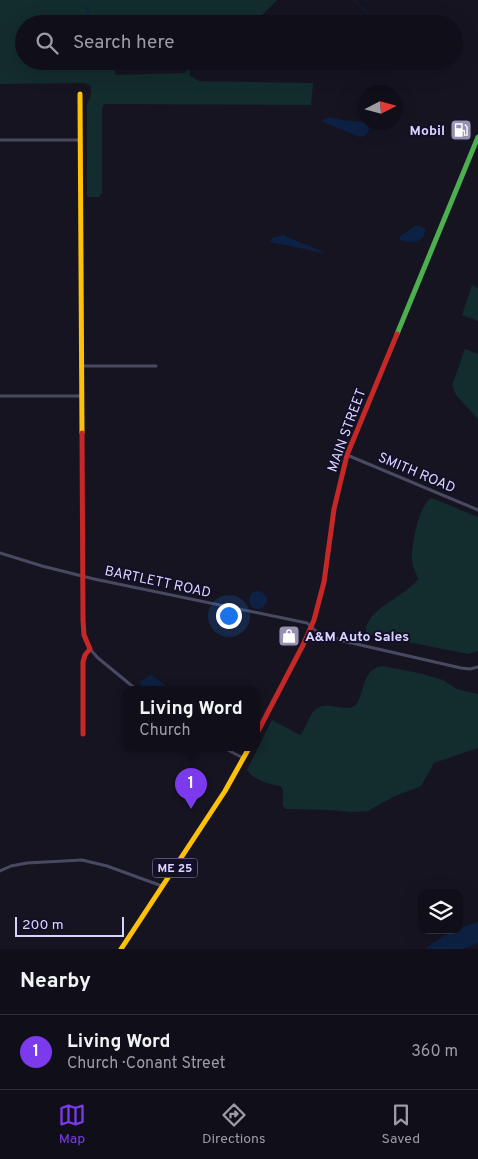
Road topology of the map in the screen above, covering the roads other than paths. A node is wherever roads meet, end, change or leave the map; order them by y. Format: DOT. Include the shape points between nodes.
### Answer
graph roads {
  1 [pos="80,94"];
  2 [pos="478,137"];
  3 [pos="0,140"];
  4 [pos="80,140"];
  5 [pos="82,366"];
  6 [pos="156,366"];
  7 [pos="0,396"];
  8 [pos="81,396"];
  9 [pos="347,455"];
  10 [pos="478,510"];
  11 [pos="0,552"];
  12 [pos="82,576"];
  13 [pos="312,626"];
  14 [pos="90,649"];
  15 [pos="478,667"];
  16 [pos="132,686"];
  17 [pos="260,727"];
  18 [pos="83,734"];
  19 [pos="230,751"];
  20 [pos="248,751"];
  21 [pos="244,758"];
  22 [pos="0,871"];
  23 [pos="163,886"];
  24 [pos="121,949"];
  1 -- 4 [label="main road"];
  2 -- 9 [label="main road, MAIN STREET"];
  3 -- 4 [label="street"];
  4 -- 5 [label="main road"];
  5 -- 6 [label="street"];
  5 -- 8 [label="main road"];
  7 -- 8 [label="street"];
  8 -- 12 [label="main road"];
  9 -- 10 [label="street, SMITH ROAD"];
  9 -- 13 [label="main road, MAIN STREET" via="334,510 324,582"];
  11 -- 12 [label="street, BARTLETT ROAD"];
  12 -- 13 [label="street, BARTLETT ROAD" via="288,618"];
  12 -- 14 [label="main road" via="83,627"];
  13 -- 15 [label="street, BARTLETT ROAD" via="316,631 362,647 460,668"];
  13 -- 17 [label="main road, MAIN STREET"];
  14 -- 16 [label="street"];
  14 -- 18 [label="main road" via="83,662"];
  19 -- 21 [label="street"];
  20 -- 21 [label="main road"];
  21 -- 23 [label="main road, ME 25"];
  22 -- 23 [label="street" via="27,863 82,860"];
  23 -- 24 [label="main road, ME 25"];
}
